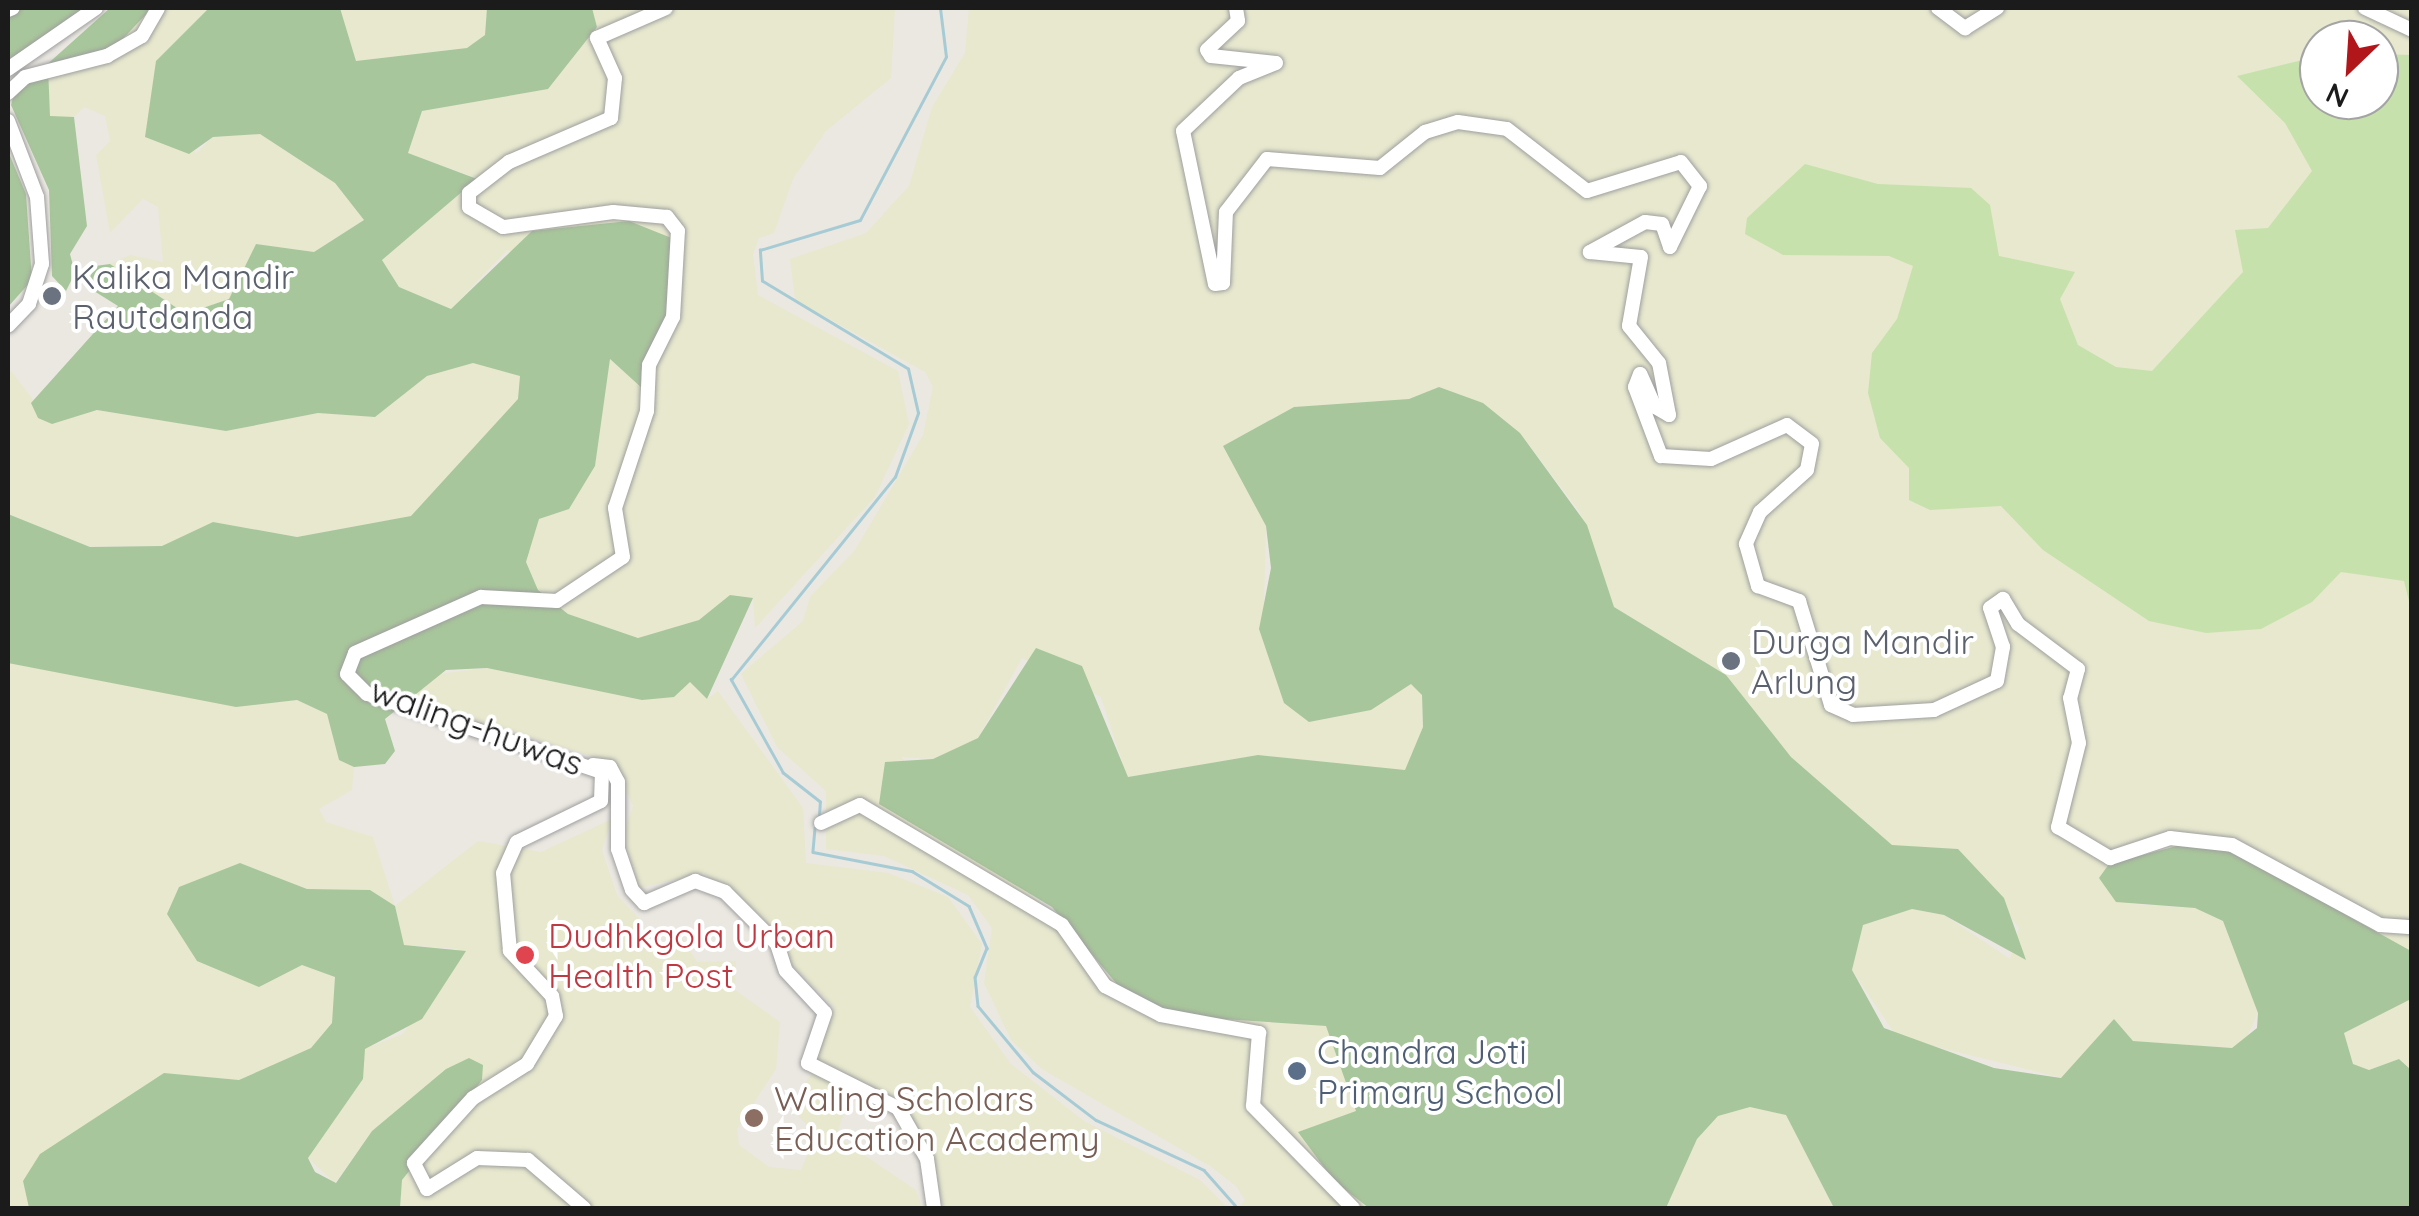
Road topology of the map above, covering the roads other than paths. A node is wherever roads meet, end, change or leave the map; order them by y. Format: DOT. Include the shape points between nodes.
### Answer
graph roads {
  1 [pos="96,8"];
  2 [pos="158,8"];
  3 [pos="666,8"];
  4 [pos="1236,8"];
  5 [pos="1938,8"];
  6 [pos="1997,8"];
  7 [pos="2365,8"];
  8 [pos="2412,30"];
  9 [pos="32,53"];
  10 [pos="8,56"];
  11 [pos="8,69"];
  12 [pos="8,93"];
  13 [pos="8,121"];
  14 [pos="8,326"];
  15 [pos="592,765"];
  16 [pos="821,822"];
  17 [pos="2412,927"];
  18 [pos="584,1208"];
  19 [pos="934,1208"];
  20 [pos="1353,1208"];
  1 -- 9 [label="street"];
  2 -- 12 [label="street" via="142,36 107,56 25,77"];
  3 -- 15 [label="street, waling-huwas" via="597,38 615,78 611,118 509,162 470,194 469,207 502,227 613,212 667,217 678,231 672,318 650,364 647,411 616,508 623,557 557,601 481,598 356,653 347,674 367,694"];
  4 -- 17 [label="street" via="1238,21 1207,50 1276,63 1196,109 1183,130 1215,284 1223,283 1226,212 1267,159 1380,168 1424,132 1458,122 1508,129 1587,191 1681,162 1700,186 1670,246 1662,224 1645,222 1590,252 1641,257 1629,326 1660,363 1669,415 1655,407 1640,374 1634,387 1661,456 1701,461 1787,426 1812,444 1807,470 1760,512 1746,544 1758,586 1799,601 1830,705 1853,714 1934,710 1997,681 2003,647 1990,608 2003,599 2018,624 2078,669 2070,698 2079,743 2058,827 2110,858 2170,838 2232,845 2380,926"];
  5 -- 6 [label="street" via="1965,28"];
  7 -- 8 [label="street"];
  9 -- 10 [label="street"];
  9 -- 11 [label="street"];
  13 -- 14 [label="street" via="37,198 42,264 29,304"];
  15 -- 18 [label="street, waling-huwas" via="607,786 601,801 517,842 503,873 510,952 552,996 556,1016 527,1064 474,1098 414,1163 427,1189 477,1158 528,1160"];
  15 -- 19 [label="street" via="610,767 618,782 618,849 632,890 644,903 695,881 726,892 777,944 786,971 825,1014 808,1063 898,1108 927,1159"];
  16 -- 20 [label="street" via="860,804 1062,926 1104,986 1161,1015 1259,1033 1253,1106"];
}
